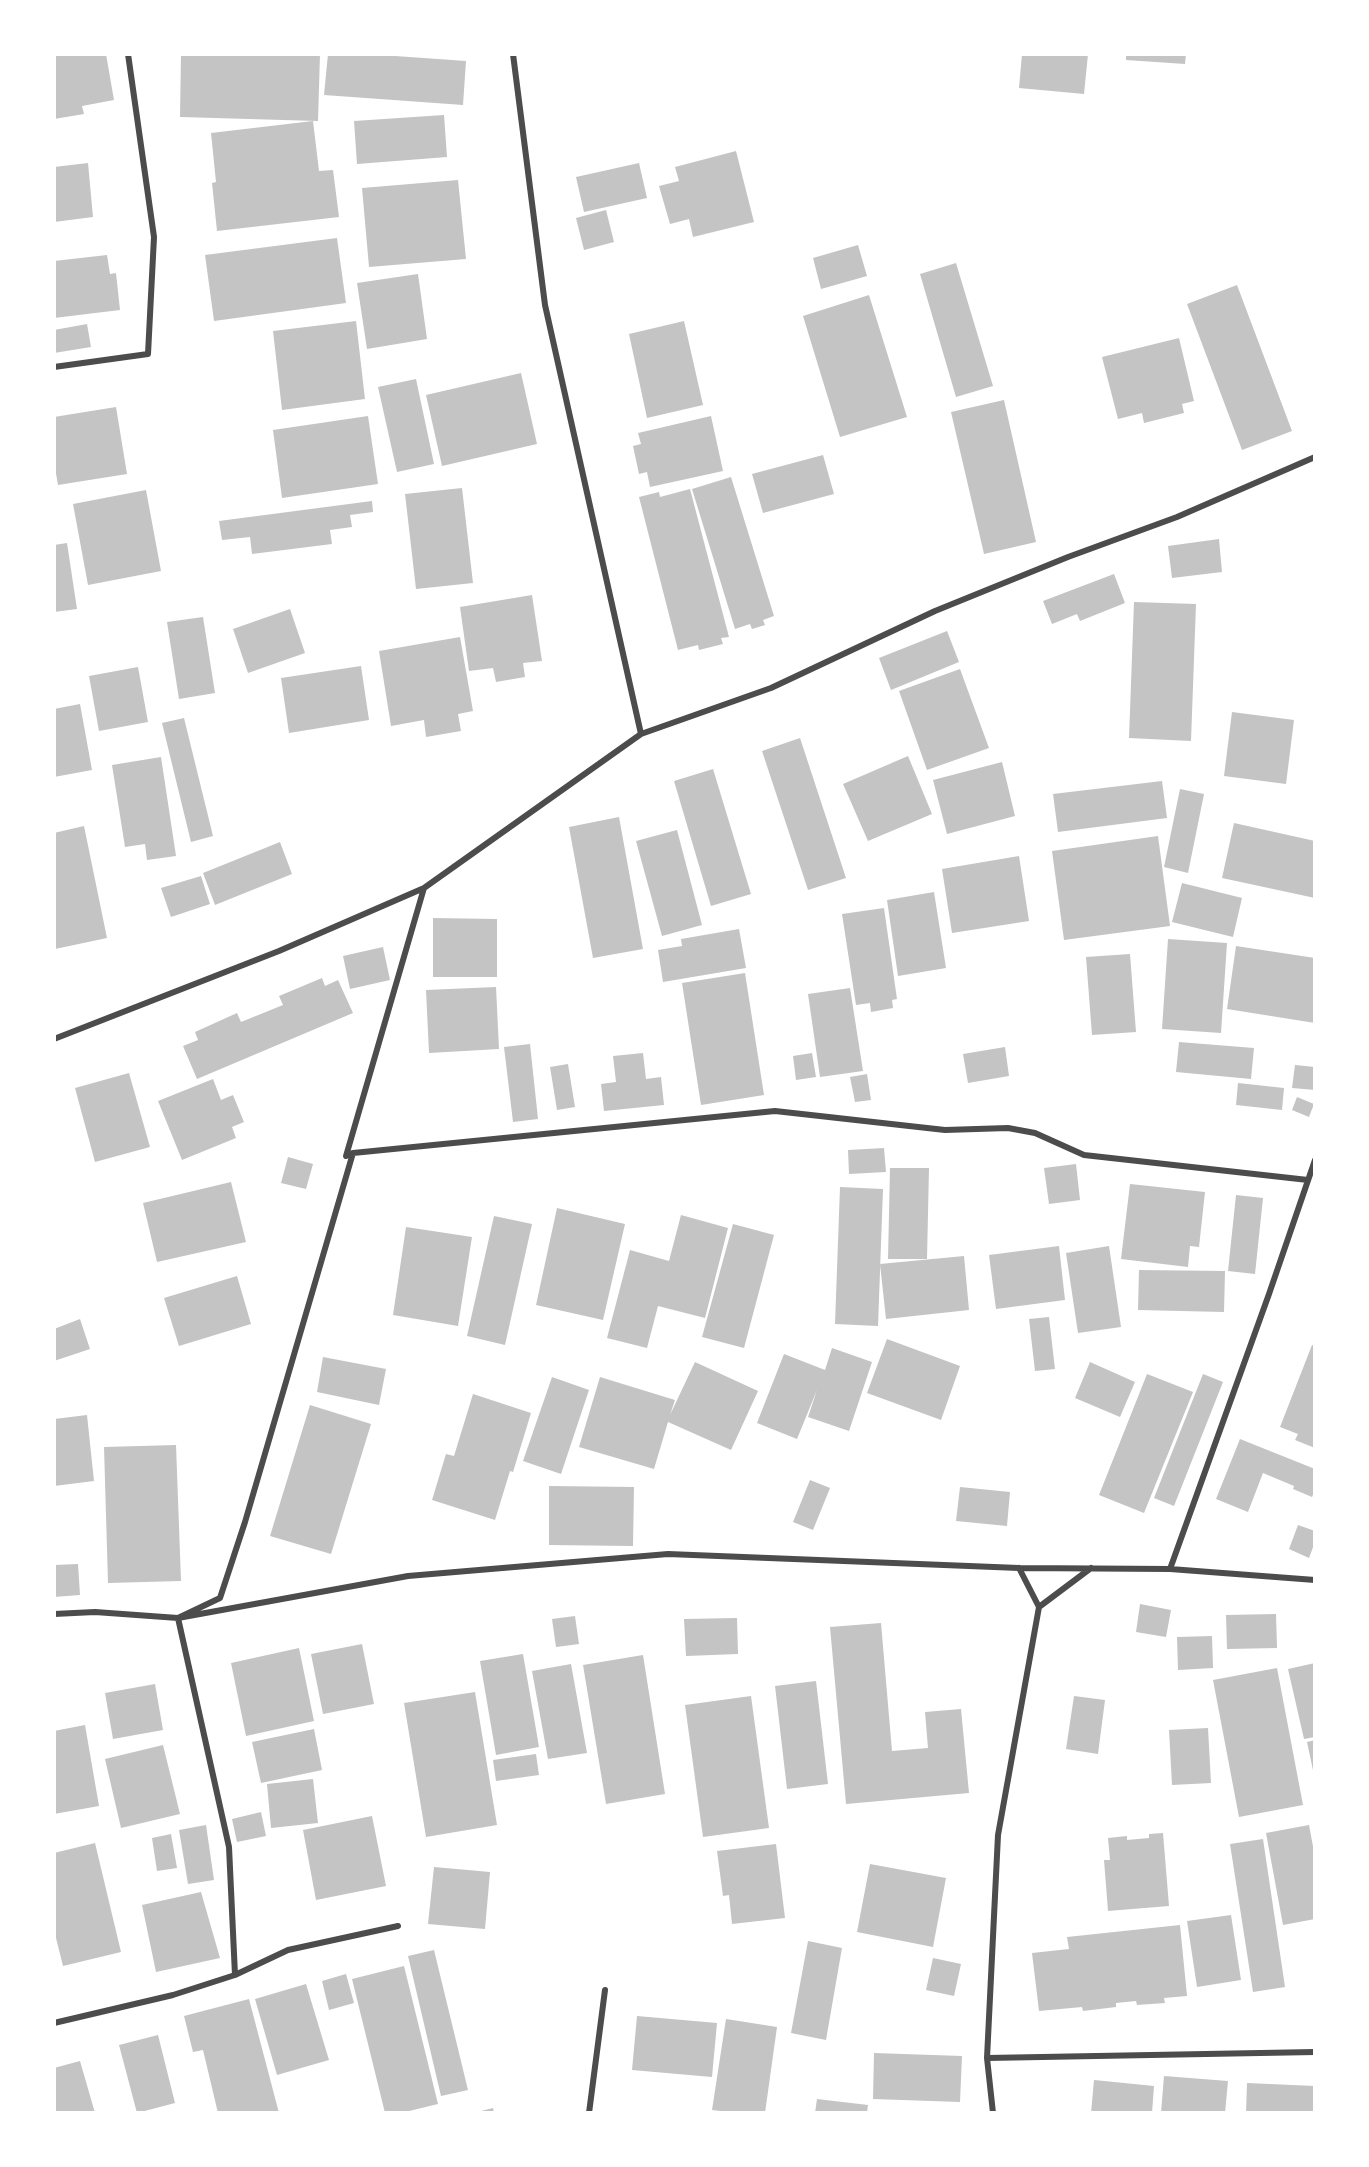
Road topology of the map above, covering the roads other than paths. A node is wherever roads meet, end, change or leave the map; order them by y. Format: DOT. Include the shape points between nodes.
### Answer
graph roads {
  1 [pos="128,54"];
  2 [pos="513,54"];
  3 [pos="54,367"];
  4 [pos="1315,456"];
  5 [pos="641,734"];
  6 [pos="424,888"];
  7 [pos="54,1039"];
  8 [pos="353,1153"];
  9 [pos="1315,1160"];
  10 [pos="1308,1180"];
  11 [pos="1019,1568"];
  12 [pos="1091,1568"];
  13 [pos="1170,1569"];
  14 [pos="1315,1580"];
  15 [pos="1039,1606"];
  16 [pos="54,1614"];
  17 [pos="178,1618"];
  18 [pos="398,1926"];
  19 [pos="235,1975"];
  20 [pos="605,1990"];
  21 [pos="54,2023"];
  22 [pos="1315,2052"];
  23 [pos="987,2058"];
  24 [pos="590,2113"];
  25 [pos="993,2113"];
  1 -- 3 [label="street" via="154,237 148,354"];
  2 -- 5 [label="street" via="545,305"];
  4 -- 5 [label="street" via="1177,517 935,611 771,688"];
  5 -- 6 [label="street"];
  6 -- 7 [label="street" via="279,951"];
  6 -- 8 [label="street" via="346,1156"];
  8 -- 10 [label="street" via="776,1111 945,1130 1008,1128 1035,1133 1084,1155"];
  8 -- 17 [label="street" via="220,1598"];
  9 -- 10 [label="street"];
  10 -- 13 [label="street"];
  11 -- 12 [label="street"];
  11 -- 15 [label="street"];
  11 -- 17 [label="street" via="668,1554 408,1576"];
  12 -- 13 [label="street"];
  12 -- 15 [label="street"];
  13 -- 14 [label="street"];
  15 -- 23 [label="street" via="998,1835"];
  16 -- 17 [label="street" via="95,1612"];
  17 -- 19 [label="street" via="228,1847"];
  18 -- 19 [label="street" via="288,1950"];
  19 -- 21 [label="street" via="173,1995"];
  20 -- 24 [label="street"];
  22 -- 23 [label="street"];
  23 -- 25 [label="street"];
}
